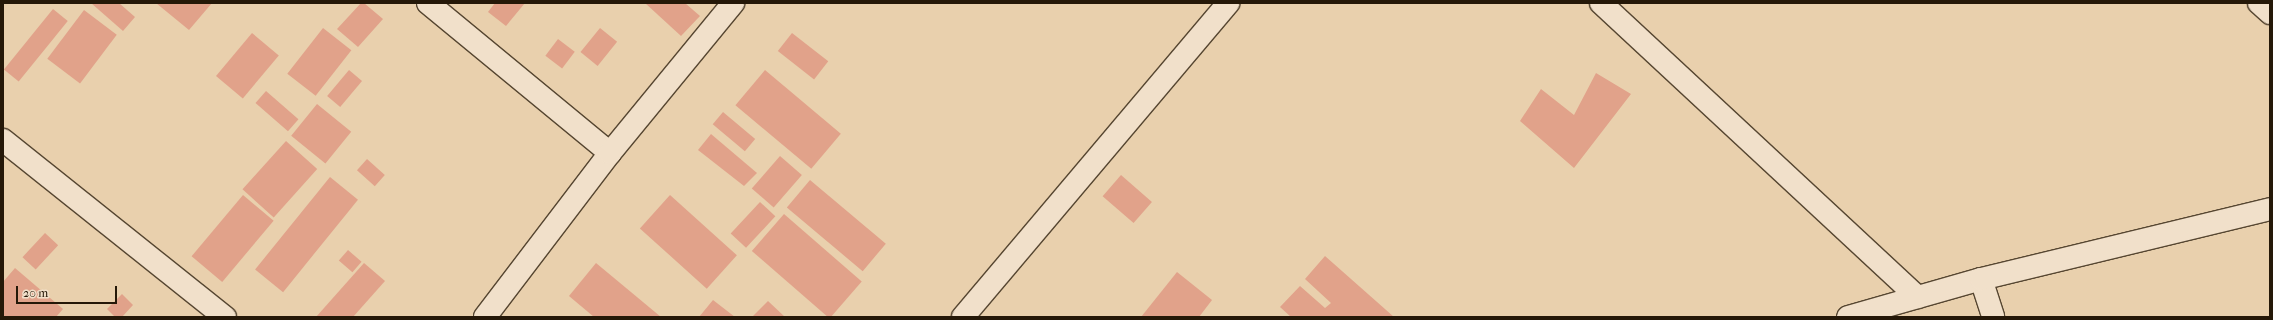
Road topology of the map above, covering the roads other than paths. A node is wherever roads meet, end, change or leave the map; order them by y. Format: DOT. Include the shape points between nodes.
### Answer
graph roads {
  1 [pos="428,3"];
  2 [pos="733,3"];
  3 [pos="1228,3"];
  4 [pos="1601,3"];
  5 [pos="2259,3"];
  6 [pos="2270,12"];
  7 [pos="3,140"];
  8 [pos="610,153"];
  9 [pos="2270,209"];
  10 [pos="1982,279"];
  11 [pos="1917,297"];
  12 [pos="225,317"];
  13 [pos="485,317"];
  14 [pos="963,317"];
  15 [pos="1848,317"];
  16 [pos="1993,317"];
  1 -- 8 [label="street"];
  2 -- 8 [label="street"];
  3 -- 14 [label="street"];
  4 -- 11 [label="street"];
  5 -- 6 [label="street"];
  7 -- 12 [label="street"];
  8 -- 13 [label="street"];
  9 -- 10 [label="street"];
  10 -- 11 [label="street"];
  10 -- 16 [label="street"];
  11 -- 15 [label="street"];
}
